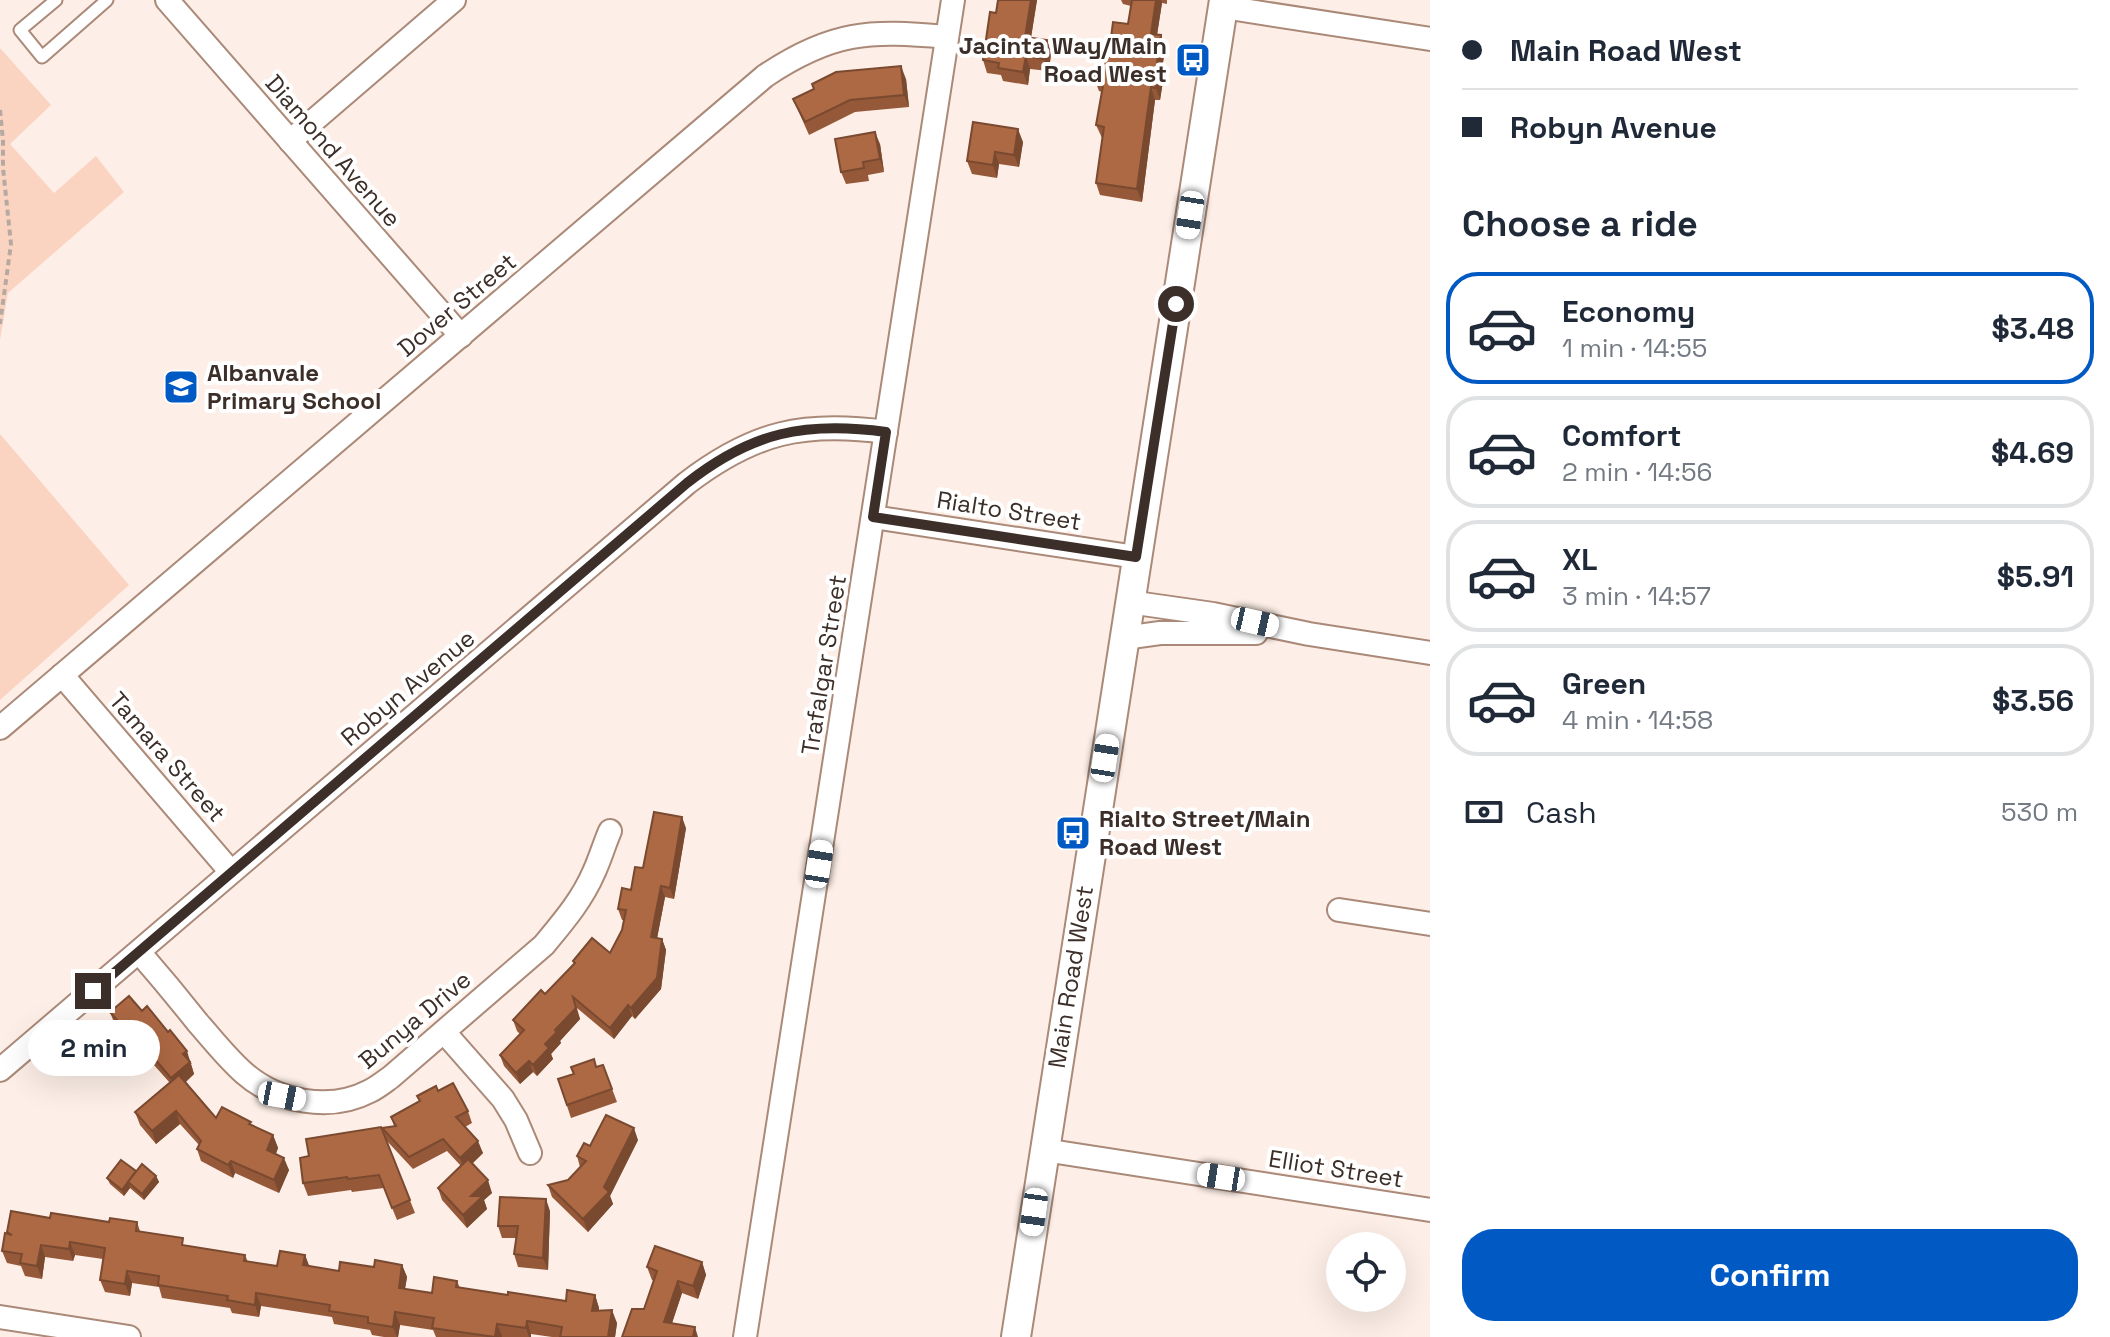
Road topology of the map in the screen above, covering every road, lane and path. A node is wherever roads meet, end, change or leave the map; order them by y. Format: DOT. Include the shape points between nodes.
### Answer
graph roads {
  1 [pos="56,0"];
  2 [pos="107,0"];
  3 [pos="167,0"];
  4 [pos="454,0"];
  5 [pos="953,0"];
  6 [pos="1223,4"];
  7 [pos="947,37"];
  8 [pos="1430,39"];
  9 [pos="0,110"];
  10 [pos="290,141"];
  11 [pos="0,324"];
  12 [pos="461,336"];
  13 [pos="886,432"];
  14 [pos="873,517"];
  15 [pos="1136,557"];
  16 [pos="1129,602"];
  17 [pos="1309,634"];
  18 [pos="1124,638"];
  19 [pos="1430,653"];
  20 [pos="62,675"];
  21 [pos="0,728"];
  22 [pos="610,831"];
  23 [pos="231,872"];
  24 [pos="1339,910"];
  25 [pos="1430,924"];
  26 [pos="139,952"];
  27 [pos="444,1032"];
  28 [pos="0,1070"];
  29 [pos="1044,1150"];
  30 [pos="530,1153"];
  31 [pos="1430,1210"];
  32 [pos="0,1317"];
  33 [pos="129,1337"];
  34 [pos="745,1337"];
  35 [pos="1016,1337"];
  1 -- 2 [label="lane" via="20,30 42,57"];
  3 -- 10 [label="street, Diamond Avenue"];
  4 -- 10 [label="street"];
  5 -- 7 [label="street, Trafalgar Street"];
  6 -- 8 [label="street"];
  6 -- 15 [label="street, Main Road West"];
  7 -- 12 [label="street, Dover Street" via="861,35 789,60"];
  7 -- 13 [label="street, Trafalgar Street"];
  9 -- 11 [label="path" via="11,244"];
  10 -- 12 [label="street, Diamond Avenue"];
  12 -- 20 [label="street, Dover Street"];
  13 -- 14 [label="street, Trafalgar Street"];
  13 -- 23 [label="street, Robyn Avenue" via="851,427 794,431 764,438 715,461"];
  14 -- 15 [label="street, Rialto Street"];
  14 -- 34 [label="street, Trafalgar Street"];
  15 -- 16 [label="street, Main Road West"];
  16 -- 17 [label="street"];
  16 -- 18 [label="street, Main Road West"];
  17 -- 18 [label="street" via="1160,633"];
  17 -- 19 [label="street"];
  18 -- 29 [label="street, Main Road West"];
  20 -- 21 [label="street, Dover Street"];
  20 -- 23 [label="street, Tamara Street"];
  22 -- 27 [label="street, Bunya Drive" via="594,874 564,922"];
  23 -- 26 [label="street, Robyn Avenue"];
  24 -- 25 [label="street"];
  26 -- 27 [label="street, Bunya Drive" via="244,1073 282,1096 326,1102 370,1091"];
  26 -- 28 [label="street, Robyn Avenue"];
  27 -- 30 [label="street" via="503,1099"];
  29 -- 31 [label="street, Elliot Street"];
  29 -- 35 [label="street, Main Road West"];
  32 -- 33 [label="street"];
}
